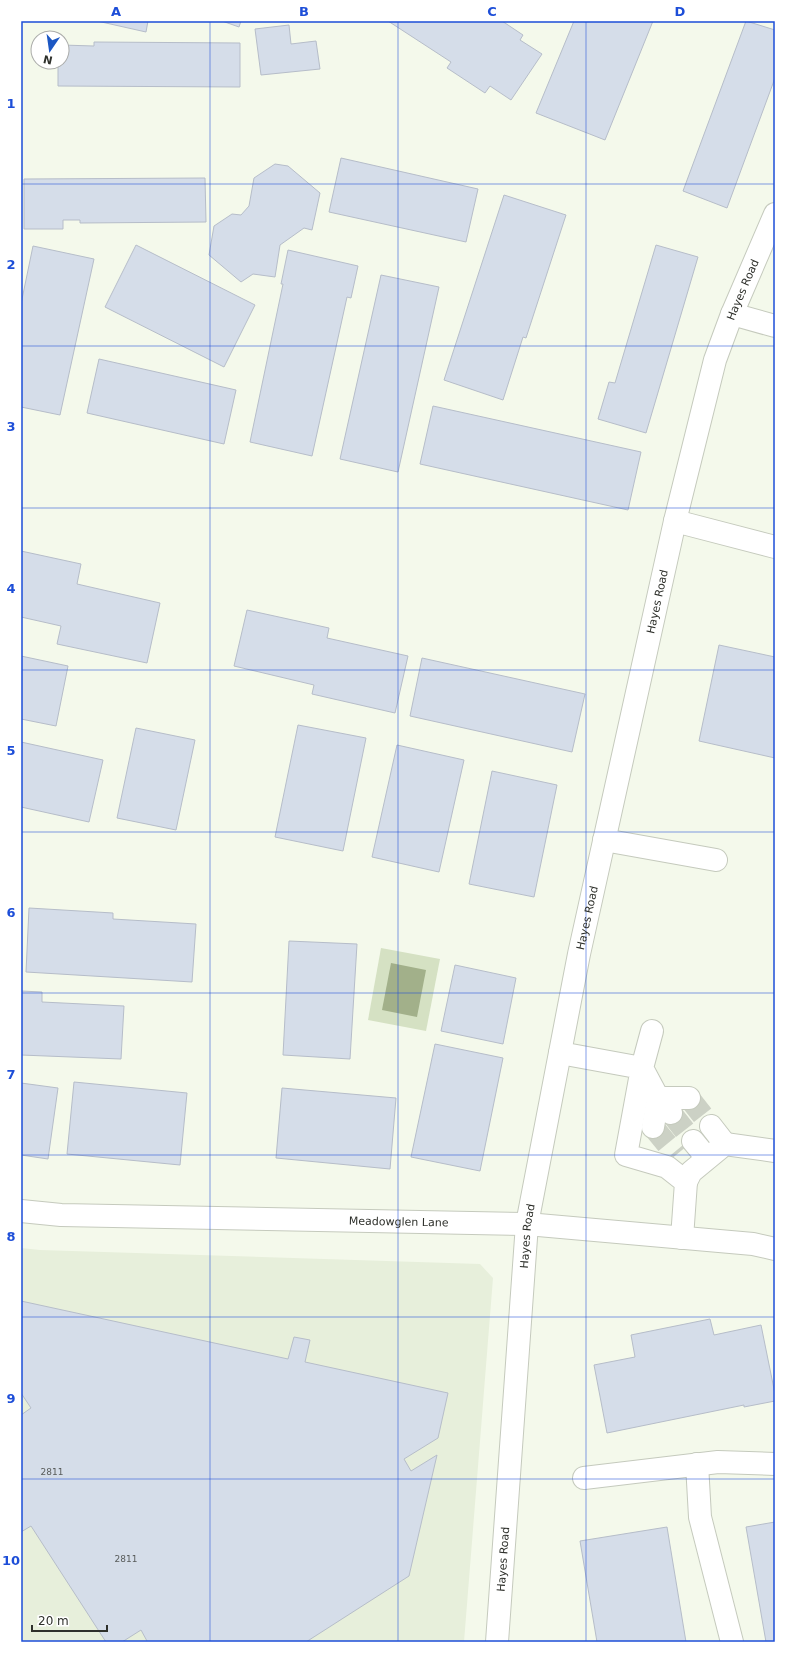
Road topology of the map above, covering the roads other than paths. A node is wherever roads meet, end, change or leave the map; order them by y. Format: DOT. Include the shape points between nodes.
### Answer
graph roads {
  1 [pos="775,214"];
  2 [pos="732,314"];
  3 [pos="775,326"];
  4 [pos="674,521"];
  5 [pos="775,547"];
  6 [pos="604,840"];
  7 [pos="716,860"];
  8 [pos="652,1030"];
  9 [pos="560,1053"];
  10 [pos="642,1068"];
  11 [pos="689,1098"];
  12 [pos="664,1105"];
  13 [pos="711,1126"];
  14 [pos="653,1127"];
  15 [pos="693,1141"];
  16 [pos="724,1144"];
  17 [pos="775,1151"];
  18 [pos="676,1156"];
  19 [pos="694,1171"];
  20 [pos="21,1211"];
  21 [pos="527,1224"];
  22 [pos="682,1238"];
  23 [pos="775,1249"];
  24 [pos="697,1464"];
  25 [pos="775,1464"];
  26 [pos="584,1478"];
  27 [pos="497,1642"];
  28 [pos="732,1642"];
  1 -- 2 [label="street, Hayes Road"];
  2 -- 3 [label="street"];
  2 -- 4 [label="street, Hayes Road" via="715,360"];
  4 -- 5 [label="street"];
  4 -- 6 [label="street, Hayes Road"];
  6 -- 7 [label="street"];
  6 -- 9 [label="street, Hayes Road"];
  8 -- 10 [label="street"];
  9 -- 10 [label="street"];
  9 -- 21 [label="street, Hayes Road"];
  10 -- 12 [label="street"];
  10 -- 19 [label="street" via="626,1155 666,1167"];
  11 -- 12 [label="street"];
  12 -- 14 [label="street"];
  13 -- 16 [label="street"];
  15 -- 19 [label="street"];
  16 -- 17 [label="street"];
  16 -- 19 [label="street"];
  18 -- 19 [label="street"];
  19 -- 22 [label="street"];
  20 -- 21 [label="street, Meadowglen Lane" via="61,1215"];
  21 -- 22 [label="street, Meadowglen Lane"];
  21 -- 27 [label="street, Hayes Road"];
  22 -- 23 [label="street, Meadowglen Lane" via="753,1244"];
  24 -- 25 [label="street"];
  24 -- 26 [label="street"];
  24 -- 28 [label="street" via="700,1517"];
}
